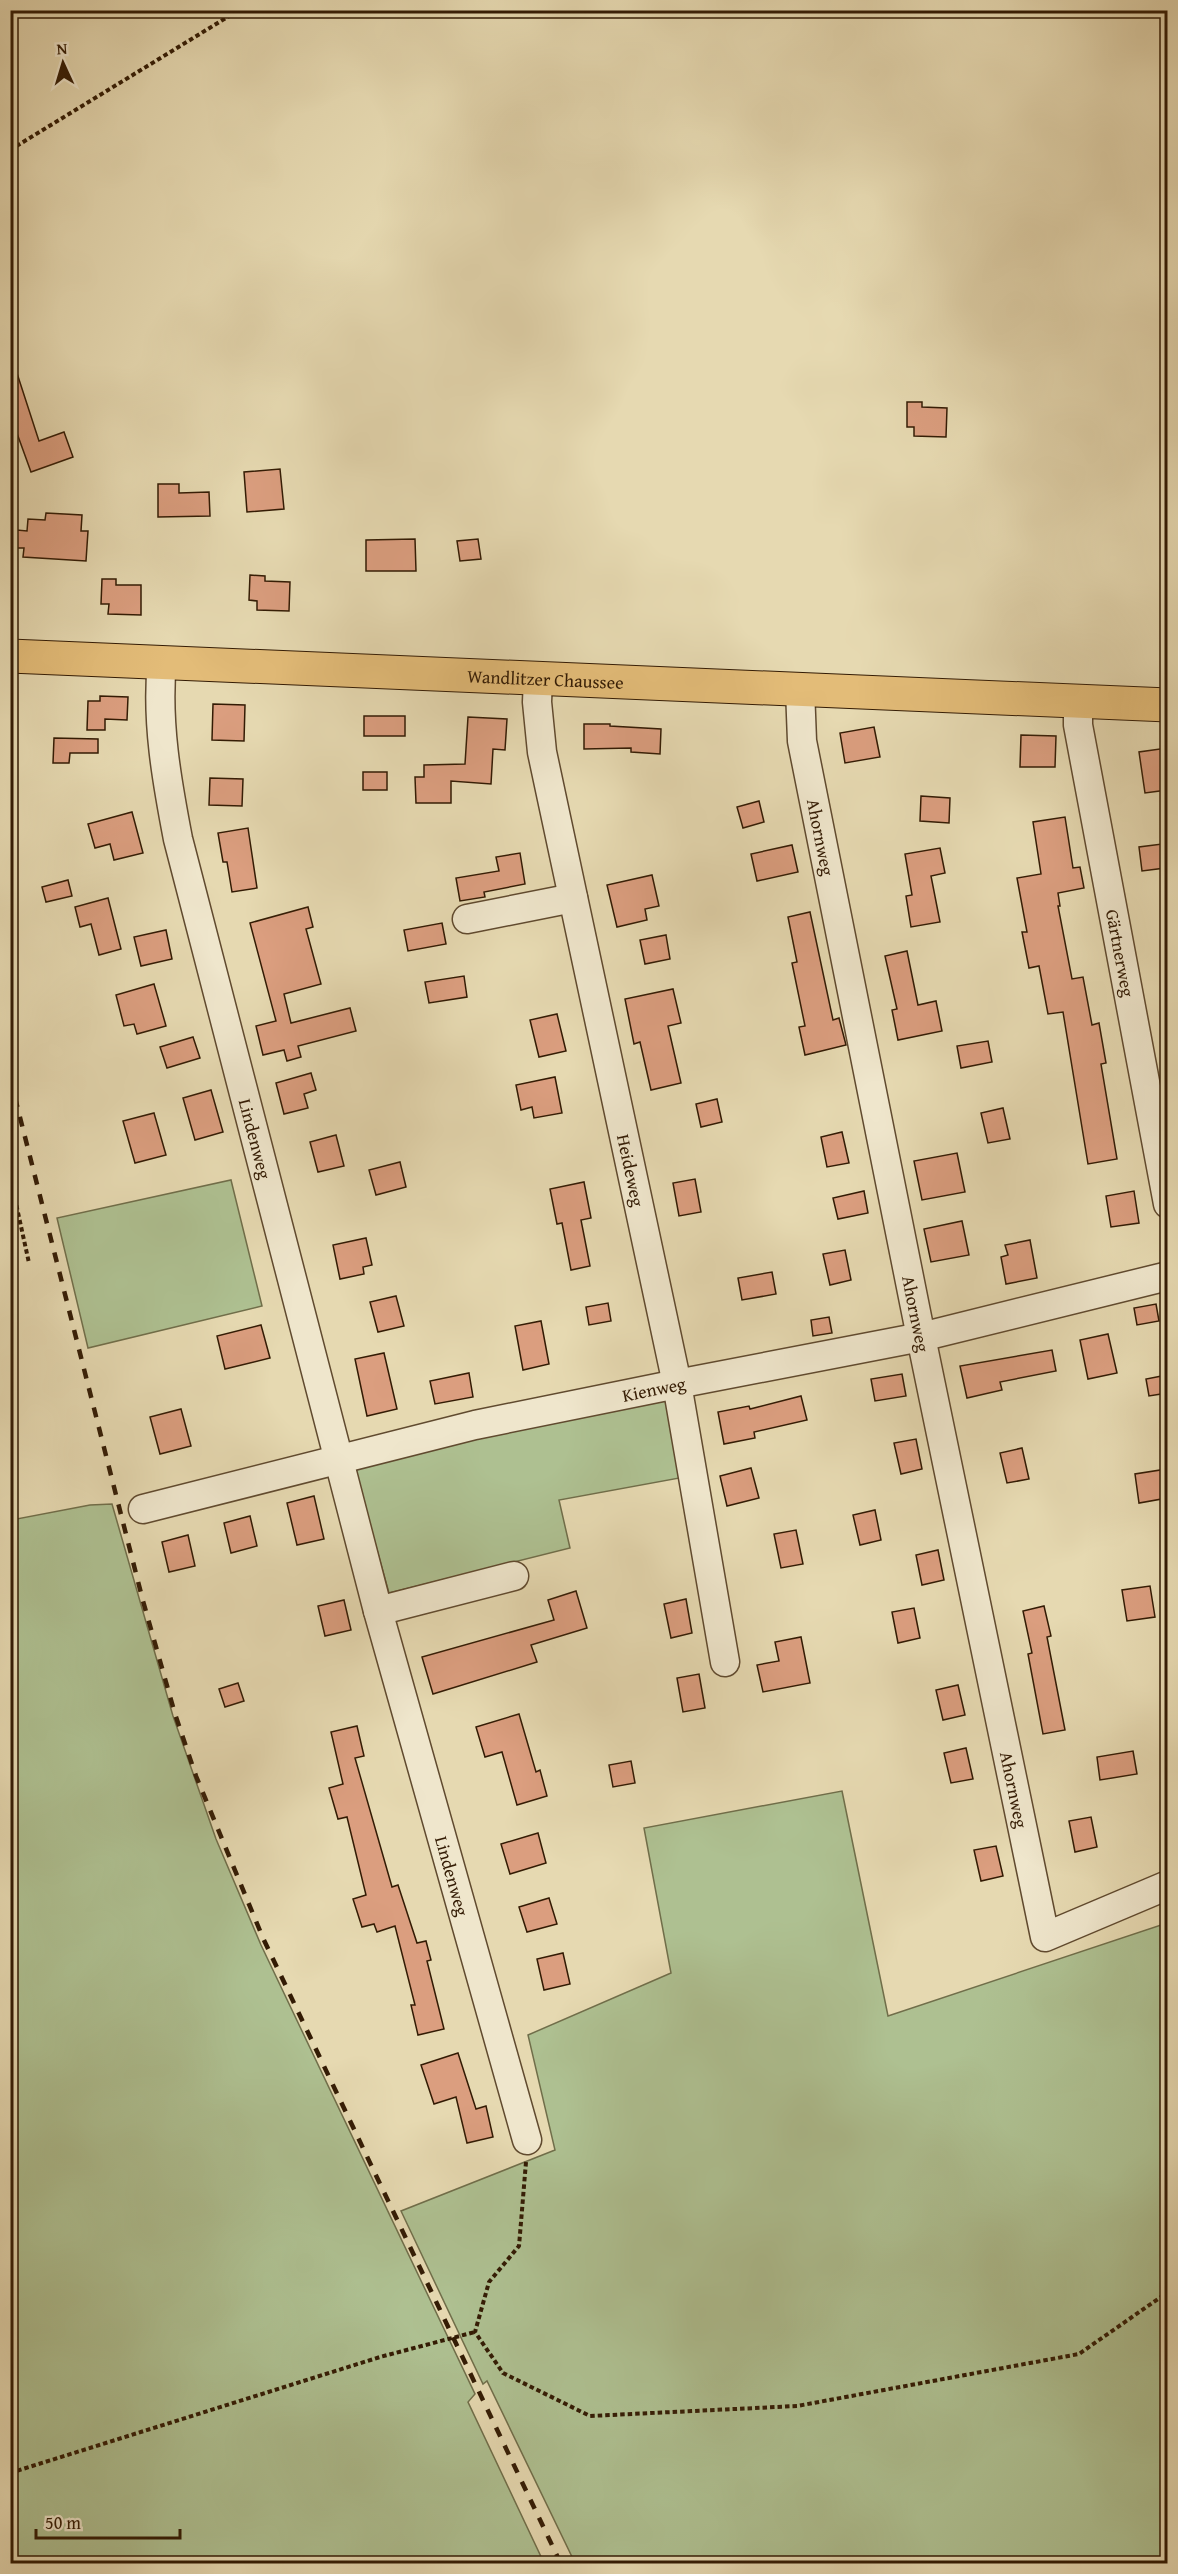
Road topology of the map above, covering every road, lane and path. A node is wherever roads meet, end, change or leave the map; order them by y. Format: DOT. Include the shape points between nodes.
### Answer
graph roads {
  1 [pos="239,10"];
  2 [pos="10,150"];
  3 [pos="10,656"];
  4 [pos="162,662"];
  5 [pos="538,679"];
  6 [pos="800,689"];
  7 [pos="1078,701"];
  8 [pos="1167,705"];
  9 [pos="573,898"];
  10 [pos="467,919"];
  11 [pos="10,1176"];
  12 [pos="1167,1204"];
  13 [pos="28,1263"];
  14 [pos="1167,1276"];
  15 [pos="921,1337"];
  16 [pos="677,1384"];
  17 [pos="338,1460"];
  18 [pos="143,1509"];
  19 [pos="514,1576"];
  20 [pos="378,1611"];
  21 [pos="725,1662"];
  22 [pos="1167,1885"];
  23 [pos="527,2140"];
  24 [pos="1167,2292"];
  25 [pos="475,2332"];
  26 [pos="10,2472"];
  1 -- 2 [label="path"];
  3 -- 4 [label="main road, Wandlitzer Chaussee"];
  4 -- 5 [label="main road, Wandlitzer Chaussee"];
  4 -- 17 [label="street, Lindenweg" via="166,776 178,839"];
  5 -- 6 [label="main road, Wandlitzer Chaussee"];
  5 -- 9 [label="street, Heideweg" via="542,752"];
  6 -- 7 [label="main road, Wandlitzer Chaussee"];
  6 -- 15 [label="street, Ahornweg" via="802,741"];
  7 -- 8 [label="main road, Wandlitzer Chaussee"];
  7 -- 12 [label="street, Gärtnerweg" via="1078,725"];
  9 -- 10 [label="street"];
  9 -- 16 [label="street, Heideweg"];
  11 -- 13 [label="path"];
  14 -- 15 [label="street, Kienweg"];
  15 -- 16 [label="street, Kienweg"];
  15 -- 22 [label="street, Ahornweg" via="1045,1937"];
  16 -- 17 [label="street, Kienweg" via="475,1425"];
  16 -- 21 [label="street, Heideweg"];
  17 -- 18 [label="street, Kienweg"];
  17 -- 20 [label="street, Lindenweg"];
  19 -- 20 [label="street"];
  20 -- 23 [label="street, Lindenweg"];
  23 -- 25 [label="path" via="519,2246 489,2282"];
  24 -- 25 [label="path" via="1079,2354 797,2406 590,2416 503,2373"];
  25 -- 26 [label="path" via="380,2357"];
}
